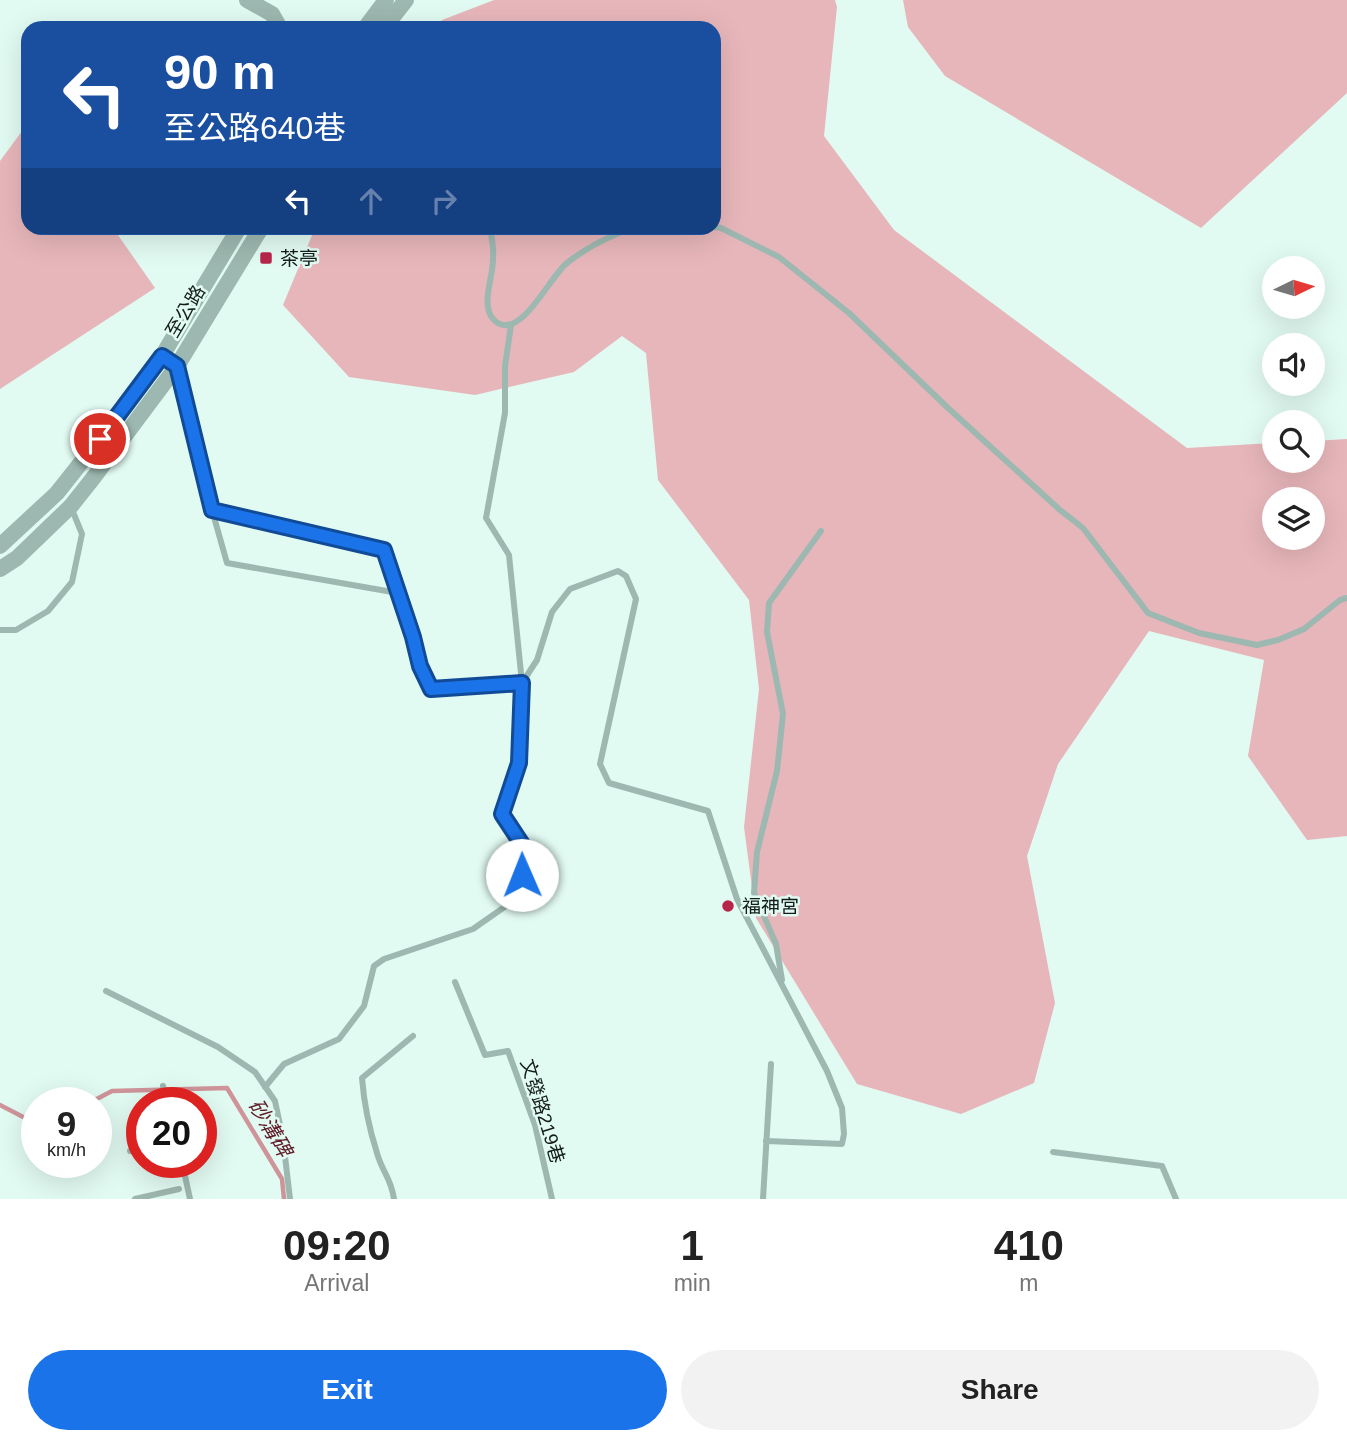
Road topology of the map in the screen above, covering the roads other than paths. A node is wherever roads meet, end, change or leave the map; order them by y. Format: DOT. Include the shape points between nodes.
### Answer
graph roads {
  1 [pos="247,0"];
  2 [pos="386,0"];
  3 [pos="406,0"];
  4 [pos="276,21"];
  5 [pos="370,21"];
  6 [pos="390,21"];
  7 [pos="721,228"];
  8 [pos="235,235"];
  9 [pos="257,235"];
  10 [pos="491,235"];
  11 [pos="615,235"];
  12 [pos="511,325"];
  13 [pos="162,356"];
  14 [pos="177,366"];
  15 [pos="57,492"];
  16 [pos="71,506"];
  17 [pos="212,510"];
  18 [pos="821,531"];
  19 [pos="0,546"];
  20 [pos="0,569"];
  21 [pos="398,593"];
  22 [pos="1347,598"];
  23 [pos="0,630"];
  24 [pos="522,683"];
  25 [pos="455,982"];
  26 [pos="782,985"];
  27 [pos="106,991"];
  28 [pos="413,1036"];
  29 [pos="771,1064"];
  30 [pos="265,1087"];
  31 [pos="766,1141"];
  32 [pos="1053,1152"];
  33 [pos="185,1178"];
  34 [pos="180,1189"];
  35 [pos="139,1198"];
  36 [pos="190,1199"];
  37 [pos="290,1199"];
  38 [pos="394,1199"];
  39 [pos="552,1199"];
  40 [pos="763,1199"];
  41 [pos="1176,1199"];
  1 -- 4 [label="street"];
  2 -- 5 [label="street"];
  3 -- 6 [label="street"];
  7 -- 22 [label="lane" via="779,257 849,313 1083,528 1148,613 1199,632 1256,645 1304,629"];
  8 -- 13 [label="street"];
  9 -- 14 [label="street, 至公路"];
  10 -- 12 [label="lane" via="489,313 495,322"];
  11 -- 12 [label="lane" via="592,244 564,265 531,309"];
  12 -- 24 [label="lane" via="505,414 486,518 509,555"];
  13 -- 14 [label="street"];
  13 -- 15 [label="street"];
  14 -- 16 [label="street, 至公路"];
  14 -- 17 [label="lane"];
  15 -- 16 [label="street"];
  15 -- 19 [label="street"];
  16 -- 20 [label="street, 至公路"];
  16 -- 23 [label="lane" via="82,534 72,582 48,611 16,630"];
  17 -- 21 [label="lane" via="384,550"];
  17 -- 21 [label="lane" via="227,563"];
  18 -- 26 [label="lane" via="769,603 766,632 783,714 777,771 757,852 754,893 776,944"];
  21 -- 24 [label="lane" via="431,689"];
  24 -- 26 [label="lane" via="537,660 552,612 570,589 618,572 626,576 636,599 600,764 609,783 708,811 737,899"];
  24 -- 30 [label="lane" via="519,763 502,814 527,852 516,899 473,929 374,966 364,1006 339,1040 284,1064"];
  25 -- 39 [label="lane, 文發路219巷" via="485,1055 508,1051 535,1125"];
  26 -- 31 [label="lane" via="827,1071 842,1108 844,1134 842,1143"];
  27 -- 30 [label="lane" via="218,1047 255,1072"];
  28 -- 38 [label="lane" via="362,1077 377,1157 391,1181"];
  29 -- 31 [label="lane"];
  30 -- 37 [label="lane" via="275,1101"];
  31 -- 40 [label="lane"];
  32 -- 41 [label="lane" via="1162,1167"];
  33 -- 36 [label="lane"];
  34 -- 35 [label="lane"];
}
